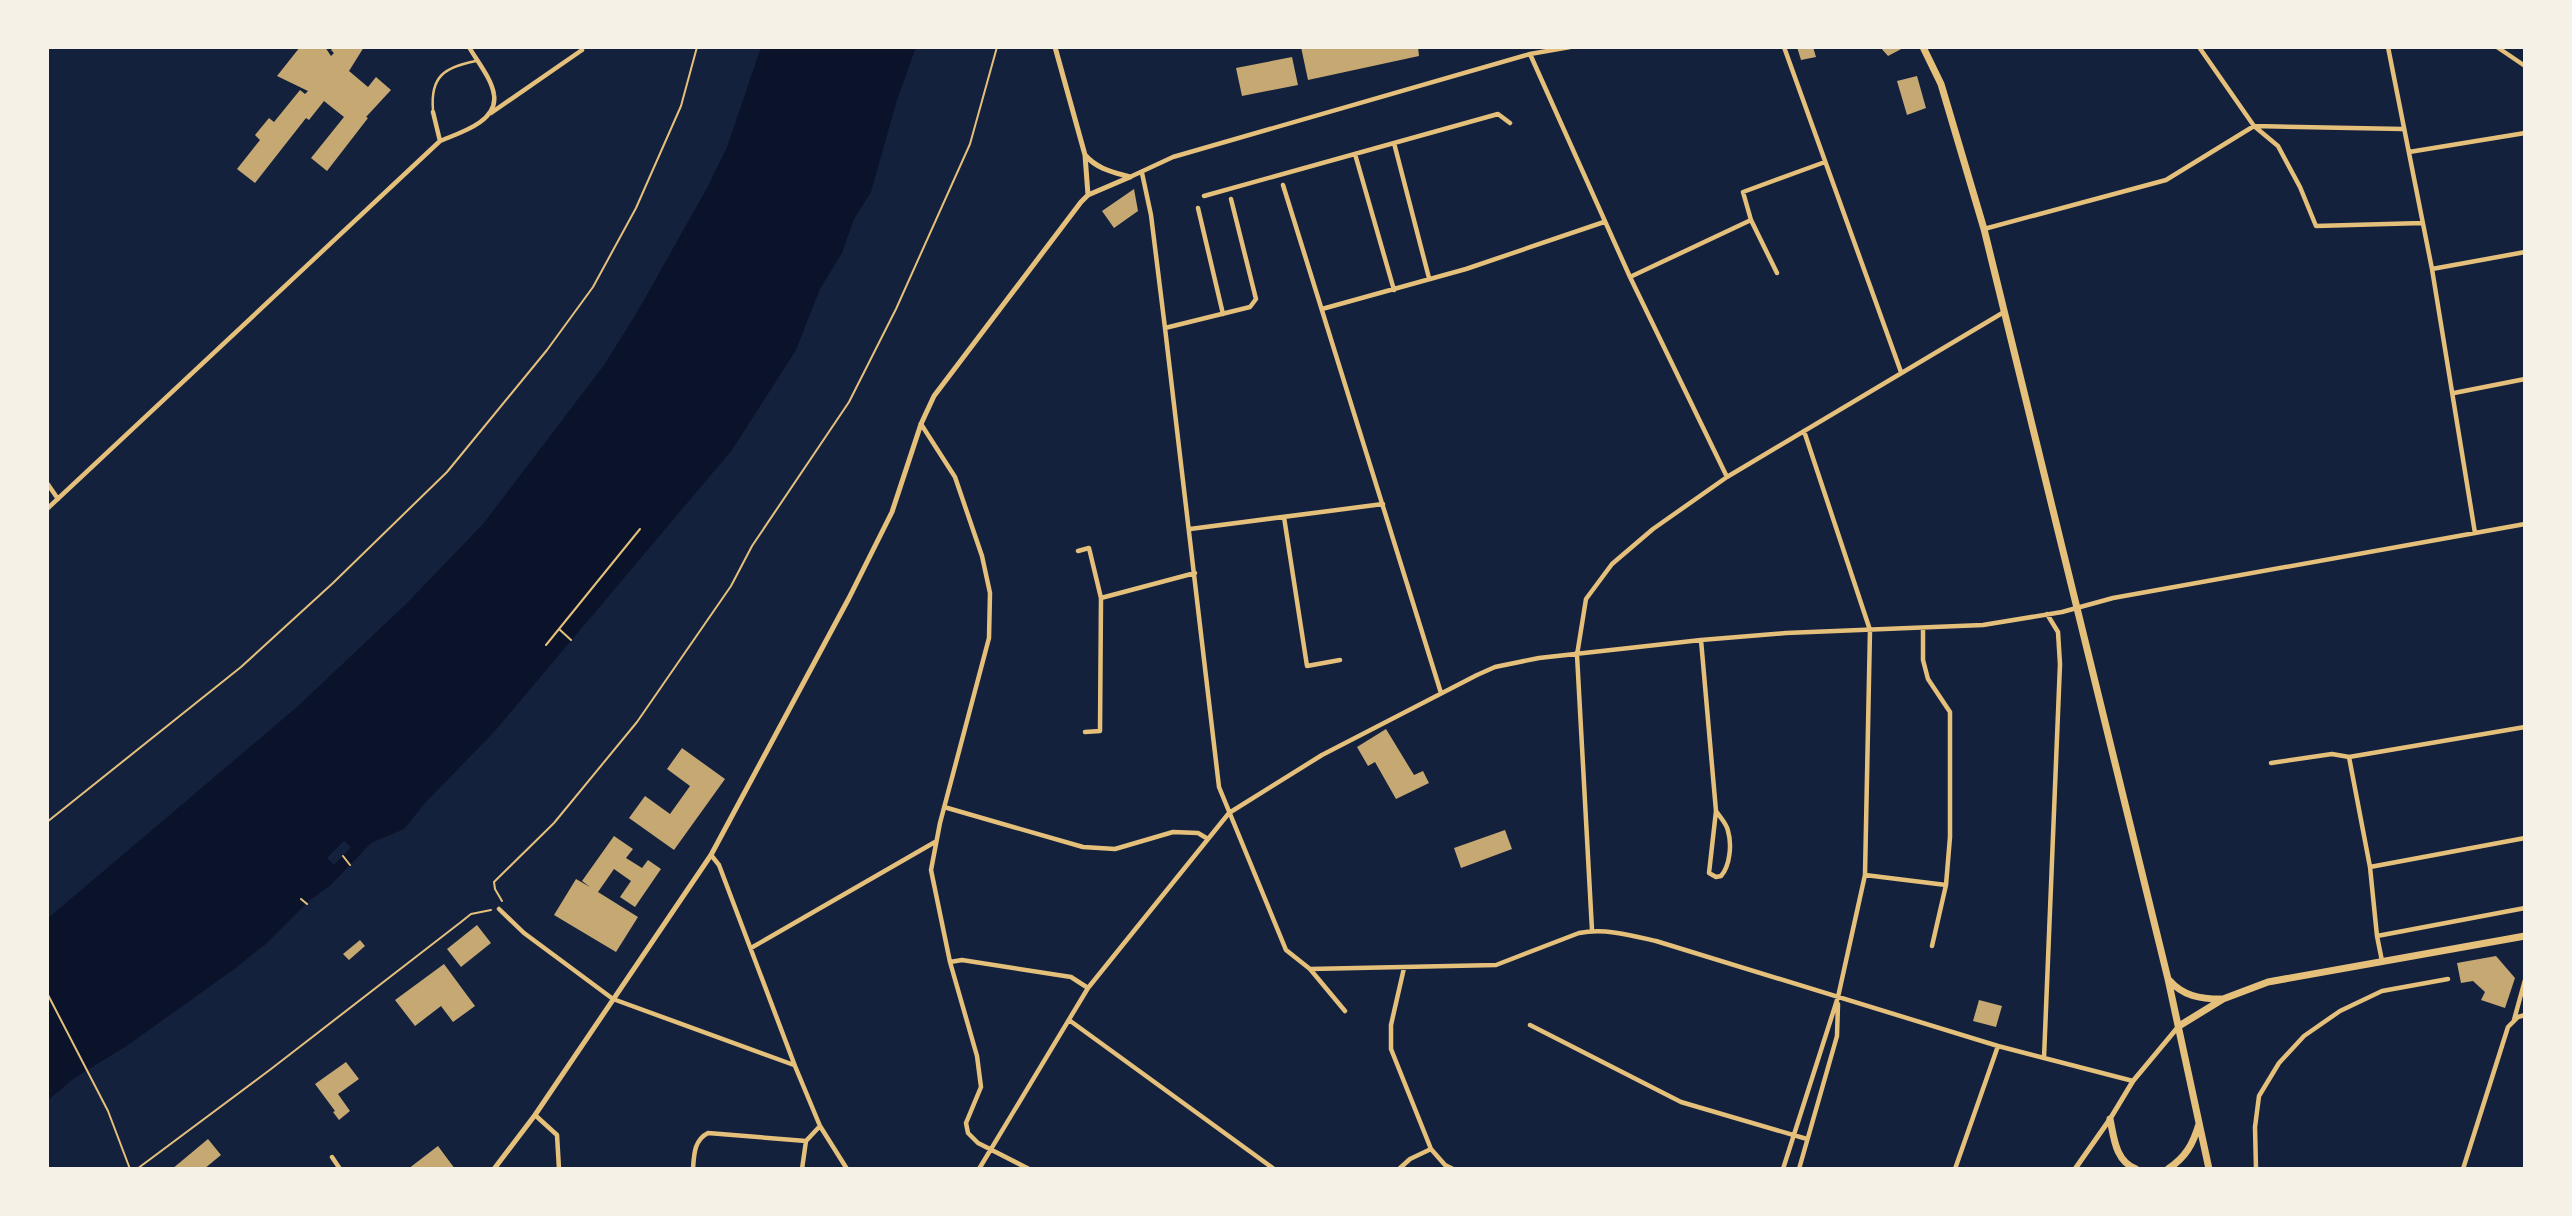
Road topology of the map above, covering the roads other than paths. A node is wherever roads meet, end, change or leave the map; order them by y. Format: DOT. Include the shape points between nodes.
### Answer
graph roads {
  1 [pos="469,47"];
  2 [pos="1055,47"];
  3 [pos="1570,47"];
  4 [pos="1784,47"];
  5 [pos="1923,47"];
  6 [pos="2199,47"];
  7 [pos="2388,47"];
  8 [pos="2497,47"];
  9 [pos="582,50"];
  10 [pos="1530,54"];
  11 [pos="476,61"];
  12 [pos="2525,66"];
  13 [pos="433,112"];
  14 [pos="491,113"];
  15 [pos="1510,123"];
  16 [pos="2254,126"];
  17 [pos="2403,129"];
  18 [pos="2525,133"];
  19 [pos="440,141"];
  20 [pos="1394,143"];
  21 [pos="2409,152"];
  22 [pos="1355,154"];
  23 [pos="1084,155"];
  24 [pos="1825,162"];
  25 [pos="1142,173"];
  26 [pos="1130,177"];
  27 [pos="1283,186"];
  28 [pos="1088,195"];
  29 [pos="1204,196"];
  30 [pos="1231,199"];
  31 [pos="1198,208"];
  32 [pos="1751,220"];
  33 [pos="1604,222"];
  34 [pos="2422,223"];
  35 [pos="1984,229"];
  36 [pos="2525,252"];
  37 [pos="2432,269"];
  38 [pos="1777,273"];
  39 [pos="1630,277"];
  40 [pos="1429,278"];
  41 [pos="1394,290"];
  42 [pos="1322,309"];
  43 [pos="2004,312"];
  44 [pos="1223,314"];
  45 [pos="1165,328"];
  46 [pos="1901,373"];
  47 [pos="2525,379"];
  48 [pos="2454,393"];
  49 [pos="921,424"];
  50 [pos="1804,431"];
  51 [pos="1727,477"];
  52 [pos="47,483"];
  53 [pos="58,499"];
  54 [pos="1384,504"];
  55 [pos="47,509"];
  56 [pos="1284,517"];
  57 [pos="2525,524"];
  58 [pos="1190,529"];
  59 [pos="2475,533"];
  60 [pos="1078,551"];
  61 [pos="1195,573"];
  62 [pos="1101,598"];
  63 [pos="2077,607"];
  64 [pos="2047,614"];
  65 [pos="1923,628"];
  66 [pos="1870,630"];
  67 [pos="1701,640"];
  68 [pos="1577,655"];
  69 [pos="1340,660"];
  70 [pos="1441,693"];
  71 [pos="2525,727"];
  72 [pos="1085,732"];
  73 [pos="2349,757"];
  74 [pos="2271,763"];
  75 [pos="944,807"];
  76 [pos="1716,811"];
  77 [pos="1229,813"];
  78 [pos="2525,838"];
  79 [pos="1208,839"];
  80 [pos="936,841"];
  81 [pos="710,855"];
  82 [pos="2370,867"];
  83 [pos="1865,875"];
  84 [pos="1946,885"];
  85 [pos="2525,908"];
  86 [pos="499,909"];
  87 [pos="1592,930"];
  88 [pos="2377,936"];
  89 [pos="2525,936"];
  90 [pos="1932,946"];
  91 [pos="751,948"];
  92 [pos="2382,961"];
  93 [pos="950,962"];
  94 [pos="1404,968"];
  95 [pos="1310,969"];
  96 [pos="2168,979"];
  97 [pos="2448,979"];
  98 [pos="2525,980"];
  99 [pos="1088,988"];
  100 [pos="1838,997"];
  101 [pos="613,999"];
  102 [pos="2222,999"];
  103 [pos="1345,1011"];
  104 [pos="2525,1015"];
  105 [pos="2516,1019"];
  106 [pos="1069,1020"];
  107 [pos="1530,1025"];
  108 [pos="2179,1026"];
  109 [pos="1998,1046"];
  110 [pos="2044,1058"];
  111 [pos="795,1066"];
  112 [pos="2133,1081"];
  113 [pos="535,1115"];
  114 [pos="2110,1119"];
  115 [pos="2199,1123"];
  116 [pos="820,1126"];
  117 [pos="1792,1134"];
  118 [pos="1807,1139"];
  119 [pos="806,1141"];
  120 [pos="1431,1149"];
  121 [pos="990,1150"];
  122 [pos="332,1157"];
  123 [pos="846,1168"];
  124 [pos="340,1169"];
  125 [pos="494,1169"];
  126 [pos="559,1169"];
  127 [pos="693,1169"];
  128 [pos="802,1169"];
  129 [pos="979,1169"];
  130 [pos="1029,1169"];
  131 [pos="1274,1169"];
  132 [pos="1399,1169"];
  133 [pos="1453,1169"];
  134 [pos="1783,1169"];
  135 [pos="1798,1169"];
  136 [pos="1955,1169"];
  137 [pos="2075,1169"];
  138 [pos="2136,1169"];
  139 [pos="2168,1169"];
  140 [pos="2209,1169"];
  141 [pos="2256,1169"];
  142 [pos="2463,1169"];
  1 -- 11 [label="street"];
  2 -- 23 [label="street"];
  3 -- 10 [label="street"];
  4 -- 24 [label="street"];
  5 -- 35 [label="main road" via="1941,84"];
  6 -- 16 [label="street"];
  7 -- 17 [label="street"];
  8 -- 12 [label="street"];
  9 -- 14 [label="street"];
  10 -- 25 [label="street" via="1184,154"];
  10 -- 33 [label="street"];
  11 -- 13 [label="lane" via="456,65 439,76 431,93"];
  11 -- 14 [label="street" via="495,96"];
  13 -- 19 [label="street"];
  14 -- 19 [label="street"];
  15 -- 20 [label="street" via="1498,114"];
  16 -- 17 [label="street"];
  16 -- 34 [label="street" via="2278,146 2316,226"];
  16 -- 35 [label="street" via="2166,180"];
  17 -- 21 [label="street"];
  18 -- 21 [label="street"];
  19 -- 53 [label="street"];
  20 -- 22 [label="street"];
  20 -- 40 [label="street"];
  21 -- 34 [label="street"];
  22 -- 29 [label="street"];
  22 -- 41 [label="street"];
  23 -- 26 [label="street" via="1104,169"];
  23 -- 28 [label="street"];
  24 -- 32 [label="street" via="1743,192"];
  24 -- 46 [label="street"];
  25 -- 26 [label="street"];
  25 -- 45 [label="street"];
  26 -- 28 [label="street"];
  27 -- 42 [label="street"];
  28 -- 49 [label="street" via="952,369"];
  30 -- 44 [label="street" via="1256,299 1250,307"];
  31 -- 44 [label="street"];
  32 -- 38 [label="street"];
  32 -- 39 [label="street"];
  33 -- 39 [label="street"];
  33 -- 40 [label="street"];
  34 -- 37 [label="street"];
  35 -- 43 [label="main road"];
  36 -- 37 [label="street"];
  37 -- 48 [label="street"];
  39 -- 51 [label="street"];
  40 -- 41 [label="street"];
  41 -- 42 [label="street"];
  42 -- 54 [label="street"];
  43 -- 46 [label="street"];
  43 -- 63 [label="main road"];
  44 -- 45 [label="street"];
  45 -- 58 [label="street"];
  46 -- 50 [label="street"];
  47 -- 48 [label="street"];
  48 -- 59 [label="street"];
  49 -- 75 [label="street" via="955,477 990,593 989,638"];
  49 -- 81 [label="street" via="892,512"];
  50 -- 51 [label="street"];
  50 -- 66 [label="street"];
  51 -- 68 [label="street" via="1653,528 1612,564 1586,598"];
  52 -- 53 [label="street"];
  53 -- 55 [label="street"];
  54 -- 56 [label="street"];
  54 -- 70 [label="street"];
  56 -- 58 [label="street"];
  56 -- 69 [label="street" via="1307,666"];
  57 -- 59 [label="street"];
  58 -- 61 [label="street"];
  59 -- 63 [label="street"];
  60 -- 62 [label="street" via="1089,548"];
  61 -- 62 [label="street"];
  61 -- 77 [label="street" via="1219,787"];
  62 -- 72 [label="street" via="1100,731"];
  63 -- 64 [label="street"];
  63 -- 96 [label="main road"];
  64 -- 65 [label="street" via="1983,625"];
  64 -- 110 [label="street" via="2058,632 2060,664"];
  65 -- 66 [label="street"];
  65 -- 84 [label="street" via="1928,679 1950,712"];
  66 -- 67 [label="street"];
  66 -- 83 [label="street"];
  67 -- 68 [label="street"];
  67 -- 76 [label="street"];
  68 -- 70 [label="street" via="1495,667"];
  68 -- 87 [label="street"];
  70 -- 77 [label="street" via="1322,755"];
  71 -- 73 [label="street"];
  73 -- 74 [label="street" via="2332,754"];
  73 -- 82 [label="street"];
  75 -- 79 [label="street" via="1083,847 1115,849 1173,832 1198,833"];
  75 -- 80 [label="street"];
  76 -- 76 [label="street" via="1709,873 1716,877 1726,870 1729,855 1728,828"];
  77 -- 79 [label="street"];
  77 -- 95 [label="street" via="1286,950"];
  78 -- 82 [label="street"];
  79 -- 99 [label="street"];
  80 -- 91 [label="street"];
  80 -- 93 [label="street" via="931,870"];
  81 -- 91 [label="street" via="719,865"];
  81 -- 101 [label="street"];
  82 -- 88 [label="street"];
  83 -- 84 [label="street"];
  83 -- 100 [label="street"];
  84 -- 90 [label="street"];
  85 -- 88 [label="street"];
  86 -- 101 [label="street"];
  87 -- 94 [label="street" via="1496,965"];
  87 -- 100 [label="street" via="1656,941"];
  88 -- 92 [label="street"];
  89 -- 92 [label="main road"];
  91 -- 111 [label="street"];
  92 -- 102 [label="main road" via="2268,982"];
  93 -- 99 [label="street" via="1071,977"];
  93 -- 121 [label="street" via="977,1056 981,1087 965,1123 968,1133"];
  94 -- 95 [label="street"];
  94 -- 120 [label="street" via="1391,1025 1391,1049"];
  95 -- 103 [label="street"];
  96 -- 102 [label="main road" via="2189,995"];
  96 -- 108 [label="main road"];
  97 -- 141 [label="street" via="2382,991 2340,1010 2304,1036 2279,1063 2259,1096"];
  98 -- 105 [label="street"];
  99 -- 106 [label="street"];
  100 -- 109 [label="street"];
  100 -- 117 [label="street"];
  100 -- 118 [label="street" via="1837,1036"];
  101 -- 111 [label="street"];
  101 -- 113 [label="street"];
  102 -- 108 [label="main road"];
  104 -- 105 [label="street"];
  105 -- 142 [label="street" via="2508,1027"];
  106 -- 121 [label="street"];
  106 -- 131 [label="street"];
  107 -- 117 [label="street" via="1681,1102"];
  108 -- 112 [label="street"];
  108 -- 115 [label="main road"];
  109 -- 110 [label="street"];
  109 -- 136 [label="street"];
  110 -- 112 [label="street"];
  111 -- 116 [label="street"];
  112 -- 114 [label="street"];
  113 -- 125 [label="street"];
  113 -- 126 [label="street" via="556,1135"];
  114 -- 137 [label="street"];
  114 -- 138 [label="main road" via="2115,1146"];
  115 -- 139 [label="main road" via="2193,1144"];
  115 -- 140 [label="main road"];
  116 -- 119 [label="street"];
  116 -- 123 [label="street"];
  117 -- 118 [label="street"];
  117 -- 134 [label="street"];
  118 -- 135 [label="street"];
  119 -- 127 [label="street" via="708,1133 695,1146"];
  119 -- 128 [label="street"];
  120 -- 132 [label="street"];
  120 -- 133 [label="street"];
  121 -- 129 [label="street"];
  121 -- 130 [label="street"];
  122 -- 124 [label="street"];
}
